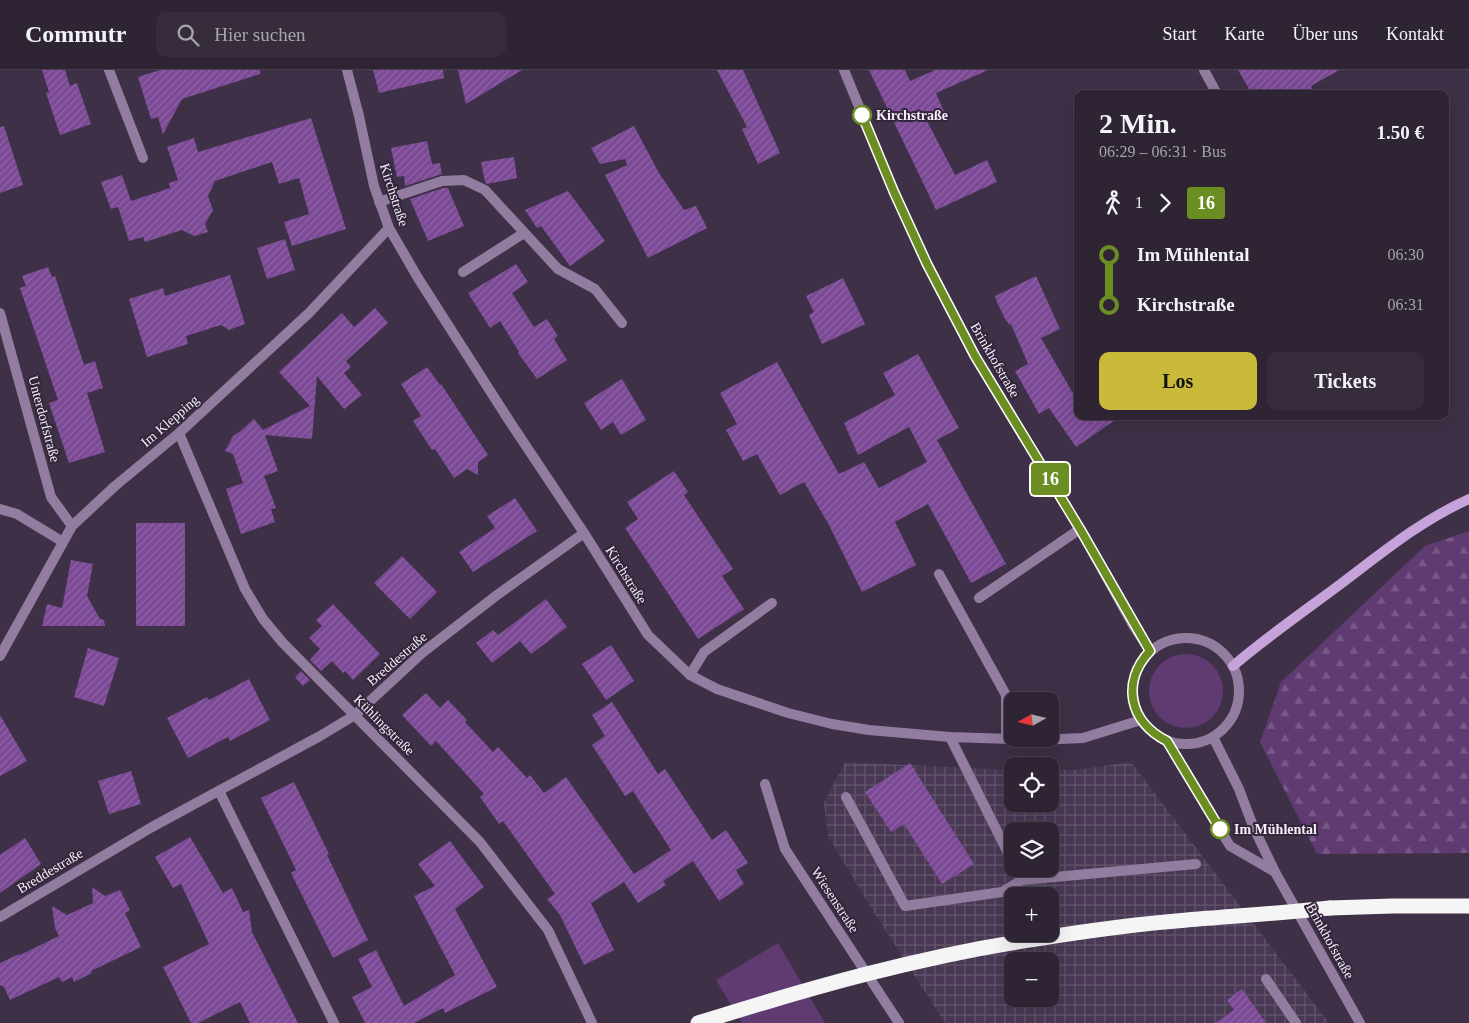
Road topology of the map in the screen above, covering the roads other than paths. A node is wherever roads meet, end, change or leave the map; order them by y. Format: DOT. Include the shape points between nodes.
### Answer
graph roads {
  1 [pos="110,70"];
  2 [pos="346,70"];
  3 [pos="844,70"];
  4 [pos="1204,70"];
  5 [pos="1215,90"];
  6 [pos="143,158"];
  7 [pos="379,202"];
  8 [pos="389,228"];
  9 [pos="524,233"];
  10 [pos="463,272"];
  11 [pos="0,313"];
  12 [pos="622,323"];
  13 [pos="179,433"];
  14 [pos="1469,499"];
  15 [pos="0,509"];
  16 [pos="72,526"];
  17 [pos="1080,529"];
  18 [pos="584,533"];
  19 [pos="63,542"];
  20 [pos="939,574"];
  21 [pos="979,598"];
  22 [pos="772,603"];
  23 [pos="1150,651"];
  24 [pos="0,656"];
  25 [pos="1233,666"];
  26 [pos="690,675"];
  27 [pos="1004,692"];
  28 [pos="354,715"];
  29 [pos="1141,720"];
  30 [pos="950,737"];
  31 [pos="1212,737"];
  32 [pos="1004,739"];
  33 [pos="1059,739"];
  34 [pos="1167,741"];
  35 [pos="765,784"];
  36 [pos="219,791"];
  37 [pos="846,797"];
  38 [pos="1004,845"];
  39 [pos="1196,864"];
  40 [pos="1275,872"];
  41 [pos="1020,877"];
  42 [pos="1022,880"];
  43 [pos="1469,906"];
  44 [pos="0,917"];
  45 [pos="1266,979"];
  46 [pos="334,1023"];
  47 [pos="592,1023"];
  48 [pos="698,1023"];
  49 [pos="899,1023"];
  50 [pos="1296,1023"];
  51 [pos="1360,1023"];
  1 -- 6 [label="street"];
  2 -- 7 [label="street, Kirchstraße"];
  3 -- 17 [label="street, Brinkhofstraße" via="927,264 975,356"];
  4 -- 5 [label="street"];
  7 -- 8 [label="street, Kirchstraße"];
  7 -- 9 [label="street" via="442,181 464,180 485,190"];
  8 -- 13 [label="street, Im Klepping" via="309,313"];
  8 -- 18 [label="street, Kirchstraße"];
  9 -- 10 [label="street"];
  9 -- 12 [label="street" via="558,269 595,289"];
  11 -- 16 [label="street, Unterdorfstraße" via="51,497"];
  13 -- 16 [label="street, Im Klepping"];
  13 -- 28 [label="street, Kühlingstraße" via="245,588 263,619 283,644"];
  14 -- 25 [label="street" via="1409,532"];
  15 -- 19 [label="street" via="17,514"];
  16 -- 19 [label="street, Im Klepping"];
  17 -- 21 [label="street"];
  17 -- 23 [label="street, Brinkhofstraße"];
  18 -- 26 [label="street, Kirchstraße" via="648,636"];
  18 -- 28 [label="street, Breddestraße" via="422,653"];
  19 -- 24 [label="street, Im Klepping"];
  20 -- 27 [label="street"];
  22 -- 26 [label="street" via="704,652"];
  23 -- 25 [label="street" via="1168,640 1190,637 1219,649"];
  23 -- 29 [label="street" via="1138,666 1133,684 1134,702"];
  25 -- 31 [label="street" via="1239,688 1235,711 1230,721"];
  26 -- 30 [label="street, Kirchstraße" via="780,710 832,724"];
  28 -- 36 [label="street, Breddestraße"];
  28 -- 47 [label="street, Kühlingstraße" via="480,842 548,930"];
  29 -- 33 [label="street, Kirchstraße" via="1083,738"];
  29 -- 34 [label="street"];
  30 -- 32 [label="street, Kirchstraße"];
  30 -- 38 [label="street"];
  31 -- 34 [label="street" via="1190,744"];
  31 -- 40 [label="street, Brinkhofstraße"];
  34 -- 40 [label="street" via="1230,846"];
  35 -- 49 [label="street, Wiesenstraße" via="785,849"];
  36 -- 44 [label="street, Breddestraße"];
  36 -- 46 [label="street"];
  37 -- 42 [label="street" via="905,906 1002,892"];
  39 -- 42 [label="street"];
  40 -- 51 [label="street, Brinkhofstraße"];
  41 -- 42 [label="street"];
  43 -- 48 [label="highway, bridge" via="1330,908 1185,920 1036,939 890,968"];
  45 -- 50 [label="street"];
}
